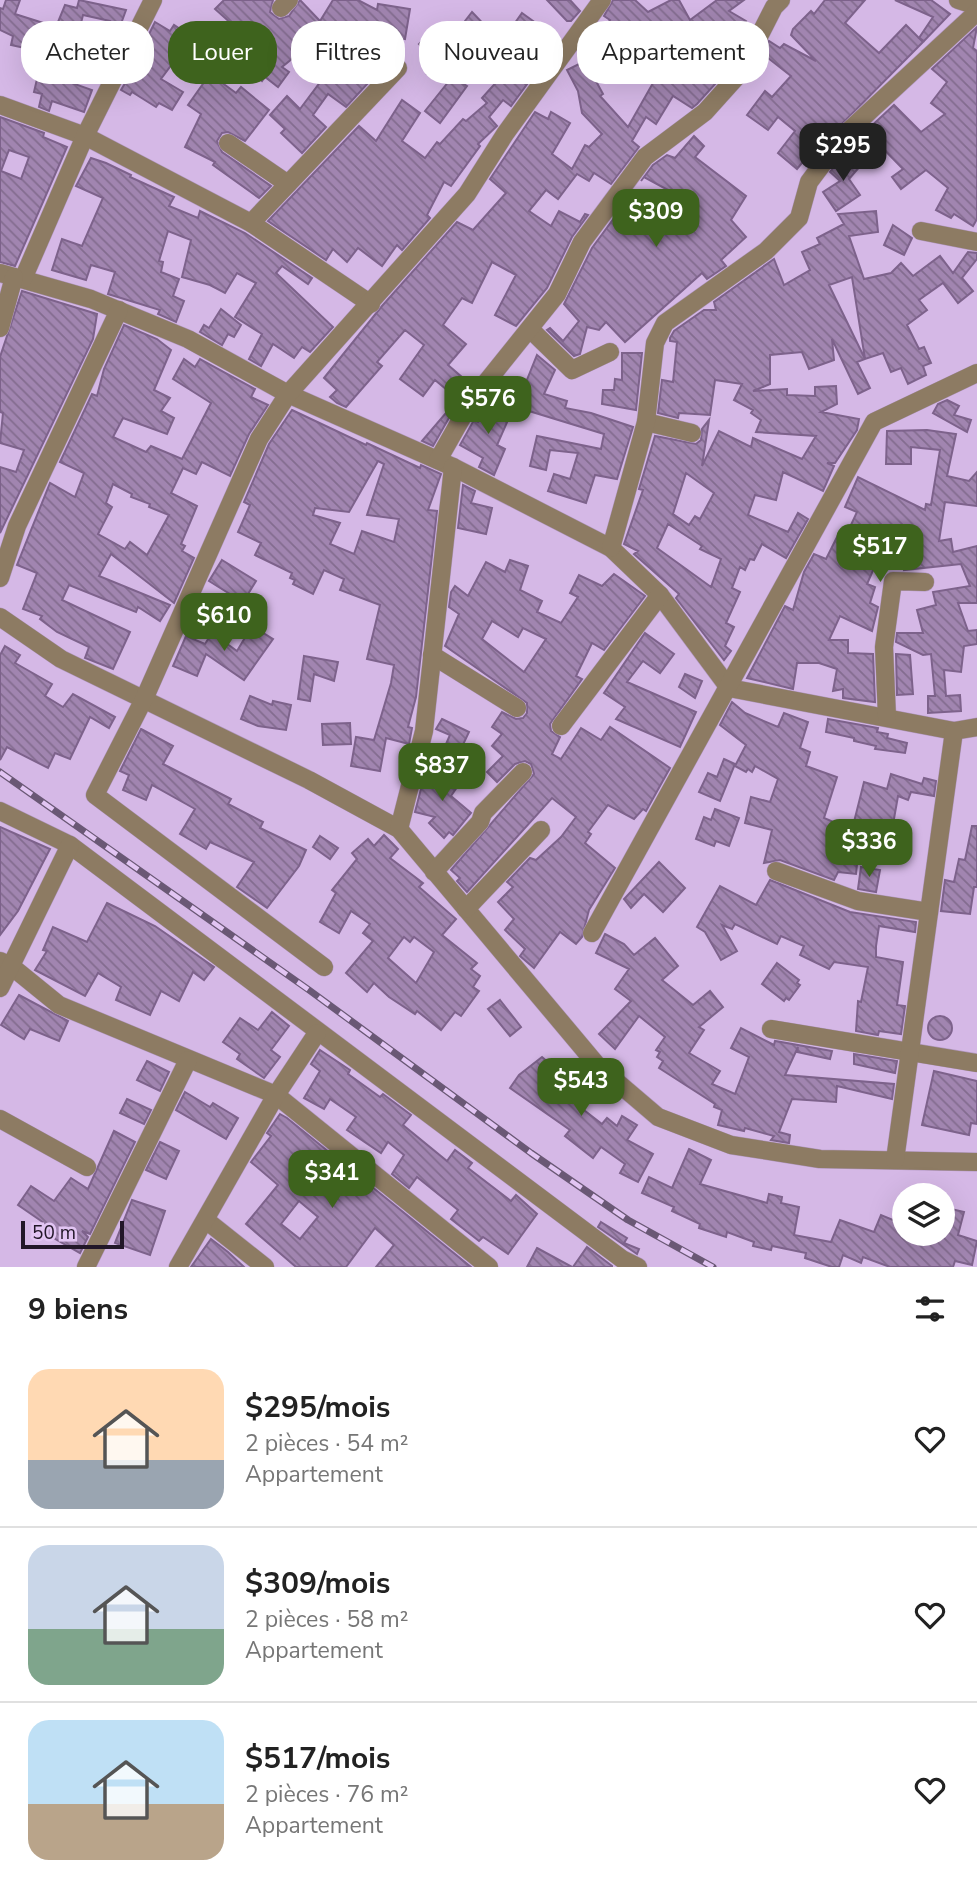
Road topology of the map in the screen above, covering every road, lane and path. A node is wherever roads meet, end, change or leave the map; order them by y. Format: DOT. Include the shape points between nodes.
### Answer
graph roads {
  1 [pos="153,0"];
  2 [pos="781,0"];
  3 [pos="958,0"];
  4 [pos="599,1"];
  5 [pos="977,6"];
  6 [pos="977,12"];
  7 [pos="383,84"];
  8 [pos="0,105"];
  9 [pos="85,136"];
  10 [pos="228,143"];
  11 [pos="288,184"];
  12 [pos="251,223"];
  13 [pos="921,231"];
  14 [pos="977,242"];
  15 [pos="12,276"];
  16 [pos="371,303"];
  17 [pos="119,310"];
  18 [pos="0,328"];
  19 [pos="530,329"];
  20 [pos="610,352"];
  21 [pos="977,373"];
  22 [pos="288,394"];
  23 [pos="646,422"];
  24 [pos="692,433"];
  25 [pos="445,463"];
  26 [pos="611,548"];
  27 [pos="0,578"];
  28 [pos="925,583"];
  29 [pos="660,595"];
  30 [pos="0,617"];
  31 [pos="432,655"];
  32 [pos="729,688"];
  33 [pos="145,697"];
  34 [pos="517,708"];
  35 [pos="887,717"];
  36 [pos="561,726"];
  37 [pos="977,727"];
  38 [pos="954,731"];
  39 [pos="523,772"];
  40 [pos="0,811"];
  41 [pos="399,829"];
  42 [pos="541,830"];
  43 [pos="70,845"];
  44 [pos="434,872"];
  45 [pos="776,872"];
  46 [pos="466,909"];
  47 [pos="929,912"];
  48 [pos="592,933"];
  49 [pos="5,963"];
  50 [pos="324,967"];
  51 [pos="0,988"];
  52 [pos="771,1029"];
  53 [pos="317,1033"];
  54 [pos="910,1050"];
  55 [pos="188,1060"];
  56 [pos="977,1063"];
  57 [pos="276,1095"];
  58 [pos="0,1119"];
  59 [pos="895,1160"];
  60 [pos="977,1163"];
  61 [pos="87,1167"];
  62 [pos="206,1221"];
  63 [pos="625,1264"];
  64 [pos="86,1267"];
  65 [pos="178,1267"];
  66 [pos="265,1267"];
  67 [pos="489,1267"];
  1 -- 9 [label="street"];
  2 -- 19 [label="street" via="741,72 705,112 645,157 582,242 557,294"];
  3 -- 5 [label="street"];
  4 -- 16 [label="street" via="467,194"];
  6 -- 23 [label="street" via="845,134 809,182 799,218 766,251 665,323 655,343"];
  7 -- 11 [label="street"];
  8 -- 9 [label="street"];
  9 -- 12 [label="street"];
  9 -- 15 [label="street"];
  10 -- 11 [label="street"];
  11 -- 12 [label="street"];
  12 -- 16 [label="street"];
  13 -- 14 [label="street"];
  15 -- 17 [label="street"];
  15 -- 18 [label="street"];
  16 -- 22 [label="street"];
  17 -- 22 [label="street" via="188,339"];
  17 -- 27 [label="street" via="17,526"];
  19 -- 20 [label="street" via="572,370"];
  19 -- 25 [label="street" via="472,400"];
  21 -- 32 [label="street" via="874,422"];
  22 -- 25 [label="street"];
  22 -- 33 [label="street" via="259,439"];
  23 -- 24 [label="street"];
  23 -- 26 [label="street"];
  25 -- 26 [label="street"];
  25 -- 31 [label="street"];
  26 -- 29 [label="street"];
  28 -- 35 [label="street" via="893,581 884,647"];
  29 -- 32 [label="street"];
  29 -- 36 [label="street"];
  30 -- 33 [label="street" via="61,659"];
  31 -- 34 [label="street"];
  31 -- 41 [label="street" via="424,730"];
  32 -- 35 [label="street"];
  32 -- 48 [label="street"];
  33 -- 41 [label="street"];
  33 -- 50 [label="street" via="95,795"];
  35 -- 38 [label="street"];
  37 -- 38 [label="street"];
  38 -- 47 [label="street"];
  39 -- 44 [label="street"];
  40 -- 43 [label="street"];
  41 -- 44 [label="street"];
  42 -- 46 [label="street"];
  43 -- 49 [label="street"];
  43 -- 53 [label="street"];
  44 -- 46 [label="street"];
  45 -- 47 [label="street" via="858,901"];
  46 -- 59 [label="street" via="597,1066 658,1117 731,1145 820,1159"];
  47 -- 54 [label="street"];
  49 -- 51 [label="street"];
  49 -- 55 [label="street" via="59,1005"];
  52 -- 54 [label="street"];
  53 -- 57 [label="street"];
  53 -- 63 [label="street"];
  54 -- 56 [label="street"];
  54 -- 59 [label="street"];
  55 -- 57 [label="street"];
  55 -- 64 [label="street"];
  57 -- 62 [label="street"];
  57 -- 67 [label="street"];
  58 -- 61 [label="street"];
  59 -- 60 [label="street"];
  62 -- 65 [label="street"];
  62 -- 66 [label="street"];
}
